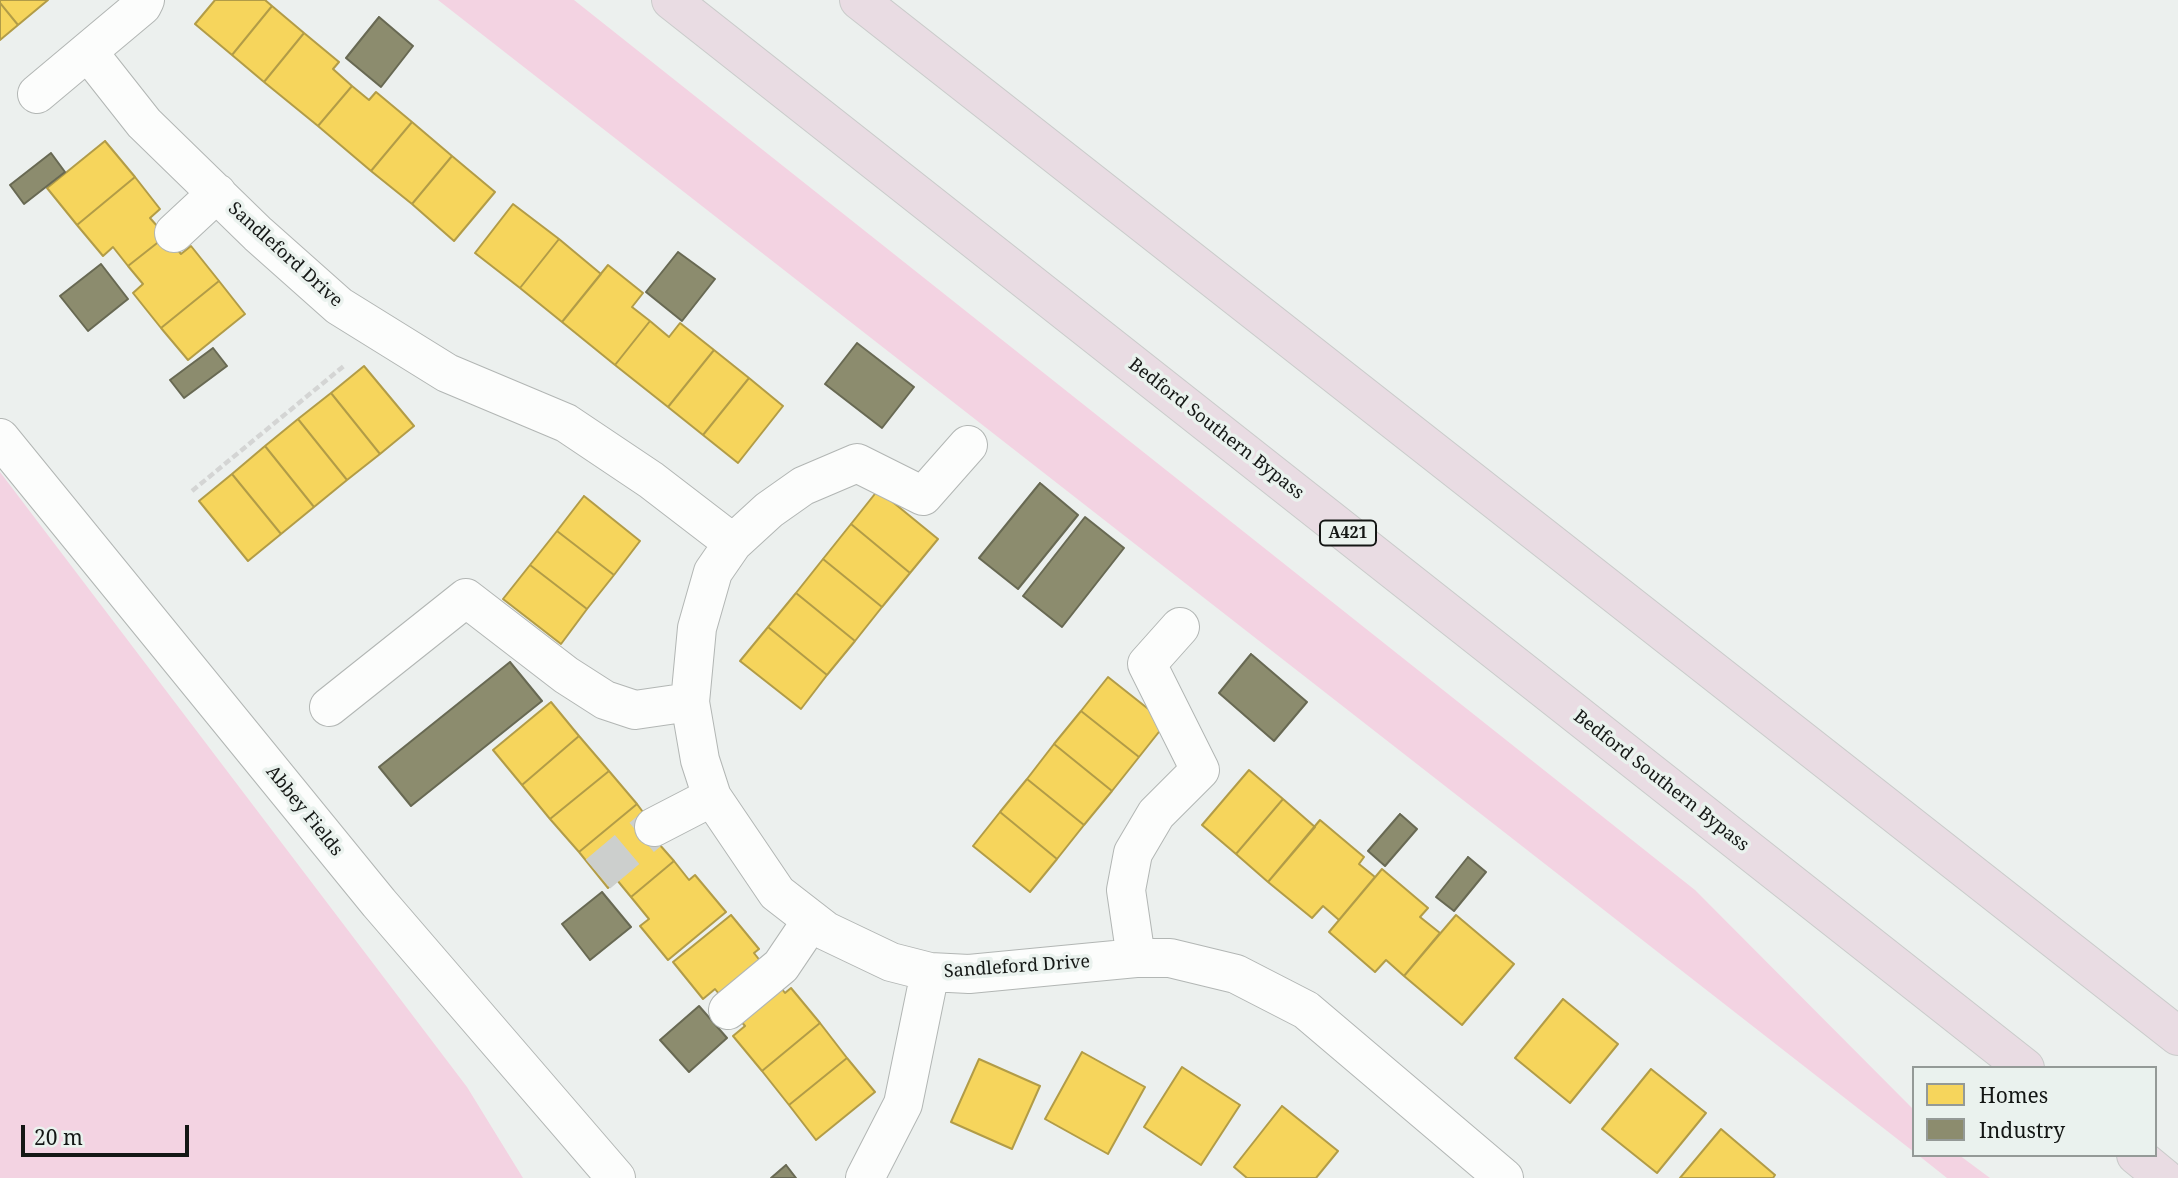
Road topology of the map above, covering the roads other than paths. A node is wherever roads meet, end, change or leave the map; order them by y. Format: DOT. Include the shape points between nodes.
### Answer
graph roads {
  1 [pos="671,0"];
  2 [pos="859,0"];
  3 [pos="144,3"];
  4 [pos="88,52"];
  5 [pos="37,94"];
  6 [pos="217,193"];
  7 [pos="174,233"];
  8 [pos="0,438"];
  9 [pos="968,445"];
  10 [pos="733,543"];
  11 [pos="1180,627"];
  12 [pos="690,702"];
  13 [pos="329,707"];
  14 [pos="712,797"];
  15 [pos="654,827"];
  16 [pos="812,920"];
  17 [pos="1136,958"];
  18 [pos="930,972"];
  19 [pos="728,1010"];
  20 [pos="2178,1036"];
  21 [pos="2022,1066"];
  22 [pos="2138,1157"];
  23 [pos="616,1178"];
  24 [pos="864,1178"];
  25 [pos="1504,1178"];
  26 [pos="2164,1178"];
  1 -- 21 [label="highway, Bedford Southern Bypass / A421"];
  2 -- 20 [label="highway"];
  3 -- 4 [label="street"];
  4 -- 5 [label="street"];
  4 -- 6 [label="street, Sandleford Drive" via="144,122"];
  6 -- 7 [label="street"];
  6 -- 10 [label="street, Sandleford Drive" via="340,306 447,373 566,423"];
  8 -- 23 [label="street, Abbey Fields" via="379,903"];
  9 -- 10 [label="street, Sandleford Drive" via="923,496 857,463 803,486"];
  10 -- 12 [label="street, Sandleford Drive" via="713,572 697,628"];
  11 -- 17 [label="street" via="1147,664 1200,770 1156,814 1133,853 1126,890"];
  12 -- 13 [label="street" via="635,710 605,700 466,598"];
  12 -- 14 [label="street, Sandleford Drive"];
  14 -- 15 [label="street"];
  14 -- 16 [label="street, Sandleford Drive" via="777,893"];
  16 -- 18 [label="street, Sandleford Drive" via="891,962"];
  16 -- 19 [label="street" via="781,966"];
  17 -- 18 [label="street, Sandleford Drive" via="969,974"];
  17 -- 25 [label="street, Sandleford Drive" via="1170,958 1236,974 1306,1010"];
  18 -- 24 [label="street" via="903,1104"];
  22 -- 26 [label="highway"];
}
